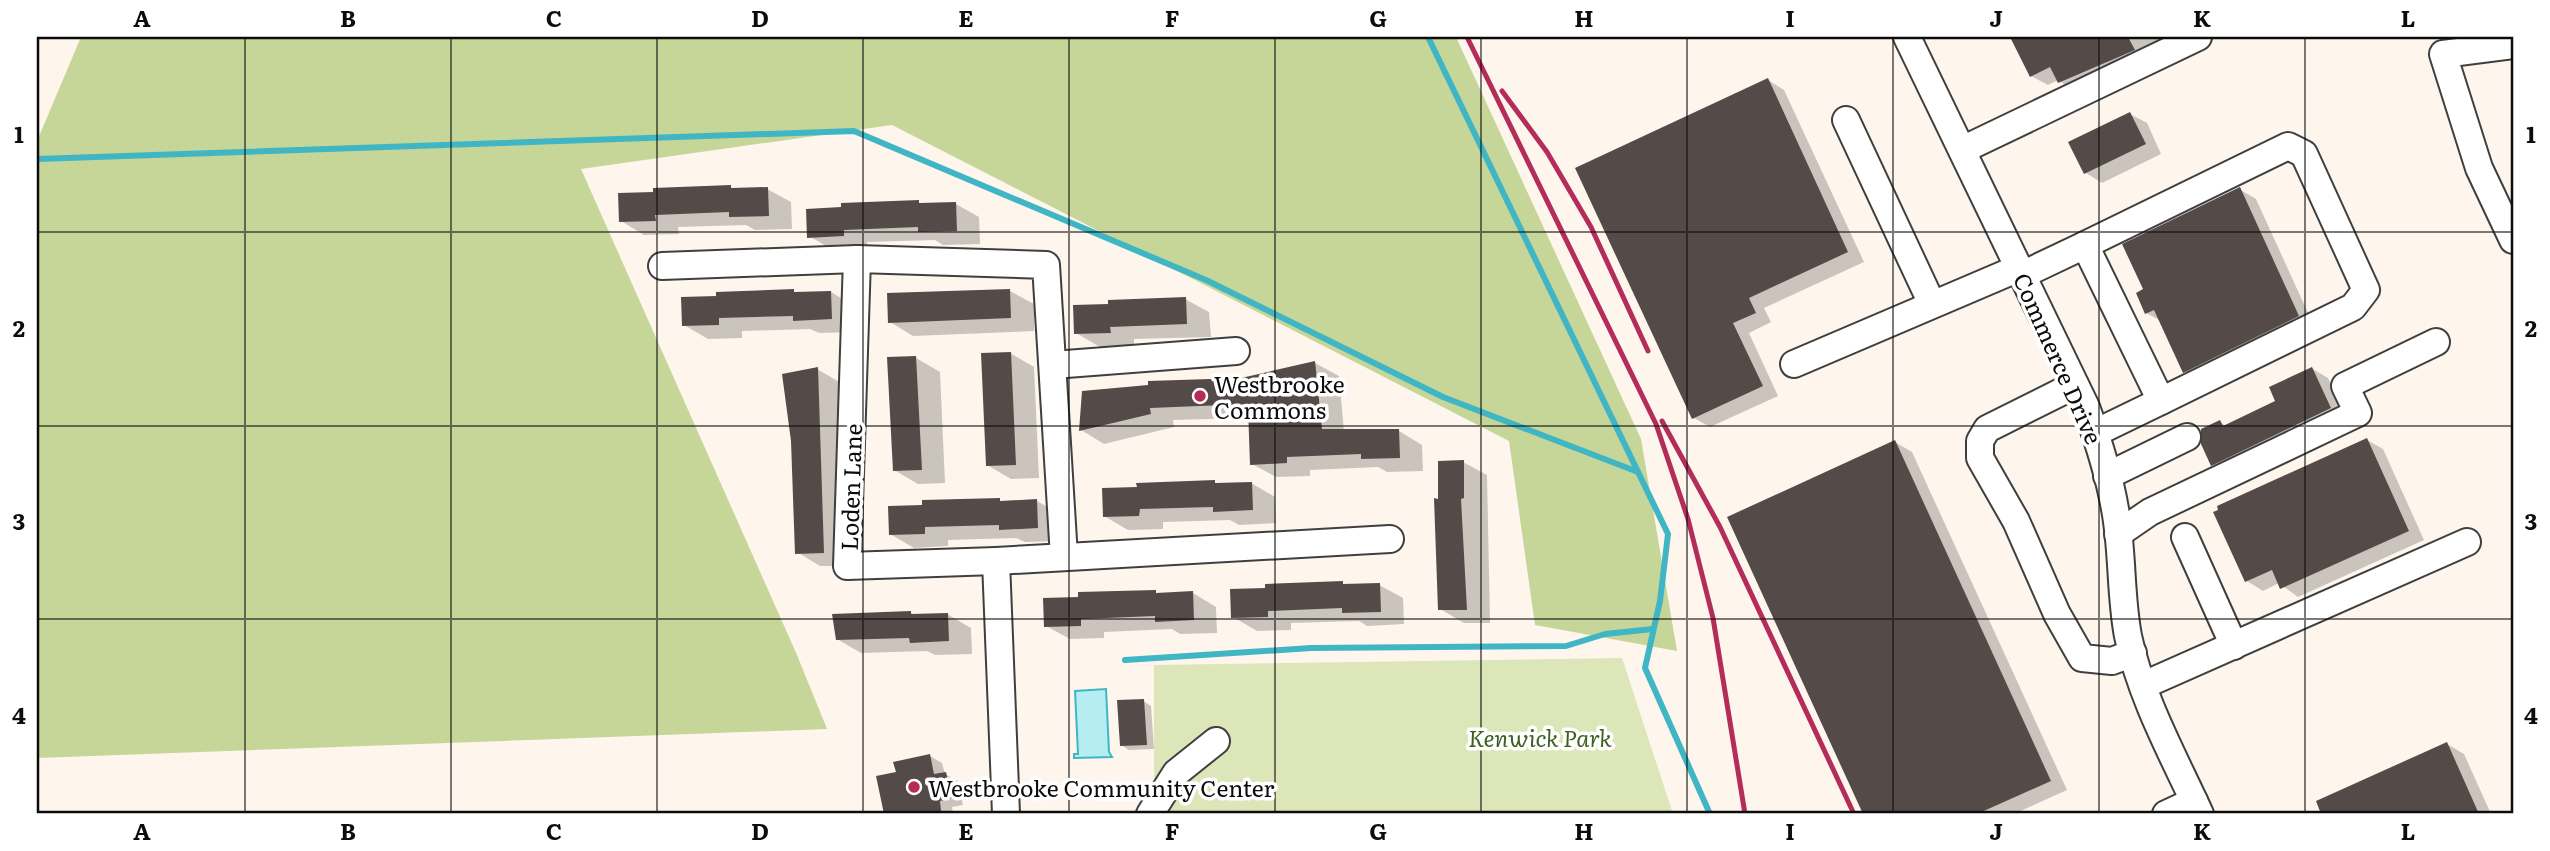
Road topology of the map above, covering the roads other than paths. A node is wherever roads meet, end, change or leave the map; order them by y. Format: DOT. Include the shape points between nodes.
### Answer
graph roads {
  1 [pos="1908,37"];
  2 [pos="2198,37"];
  3 [pos="2513,45"];
  4 [pos="1846,120"];
  5 [pos="1962,150"];
  6 [pos="2513,240"];
  7 [pos="2085,245"];
  8 [pos="857,259"];
  9 [pos="662,266"];
  10 [pos="2021,272"];
  11 [pos="1932,304"];
  12 [pos="2436,342"];
  13 [pos="1236,351"];
  14 [pos="1052,365"];
  15 [pos="1794,365"];
  16 [pos="2075,385"];
  17 [pos="2161,401"];
  18 [pos="2095,433"];
  19 [pos="2187,437"];
  20 [pos="2108,476"];
  21 [pos="2118,534"];
  22 [pos="2185,537"];
  23 [pos="1390,539"];
  24 [pos="2467,542"];
  25 [pos="1064,557"];
  26 [pos="996,561"];
  27 [pos="2234,646"];
  28 [pos="2133,653"];
  29 [pos="2144,685"];
  30 [pos="1216,741"];
  31 [pos="2197,808"];
  32 [pos="1006,814"];
  33 [pos="1150,814"];
  34 [pos="2166,814"];
  1 -- 5 [label="street, Commerce Drive"];
  2 -- 5 [label="street"];
  3 -- 6 [label="street" via="2443,54 2479,168"];
  4 -- 11 [label="street"];
  5 -- 10 [label="street, Commerce Drive"];
  7 -- 10 [label="street"];
  7 -- 17 [label="street"];
  7 -- 17 [label="street" via="2288,146 2304,154 2366,290 2353,307"];
  8 -- 9 [label="street"];
  8 -- 14 [label="street" via="1046,265"];
  8 -- 26 [label="street, Loden Lane" via="847,566"];
  10 -- 11 [label="street"];
  10 -- 16 [label="street, Commerce Drive"];
  11 -- 15 [label="street"];
  12 -- 21 [label="street" via="2346,386 2358,413 2150,512"];
  13 -- 14 [label="street"];
  14 -- 25 [label="street"];
  16 -- 18 [label="street, Commerce Drive"];
  16 -- 28 [label="street" via="1987,429 1980,441 1980,458 2082,658 2112,661"];
  17 -- 18 [label="street"];
  18 -- 20 [label="street, Commerce Drive"];
  19 -- 20 [label="street"];
  20 -- 21 [label="street, Commerce Drive"];
  21 -- 28 [label="street, Commerce Drive" via="2122,597"];
  22 -- 27 [label="street"];
  23 -- 25 [label="street, Loden Lane"];
  24 -- 27 [label="street"];
  25 -- 26 [label="street, Loden Lane"];
  26 -- 32 [label="street"];
  27 -- 29 [label="street"];
  28 -- 29 [label="street, Commerce Drive"];
  29 -- 31 [label="street, Commerce Drive"];
  30 -- 33 [label="street" via="1176,773"];
  31 -- 34 [label="street"];
}
